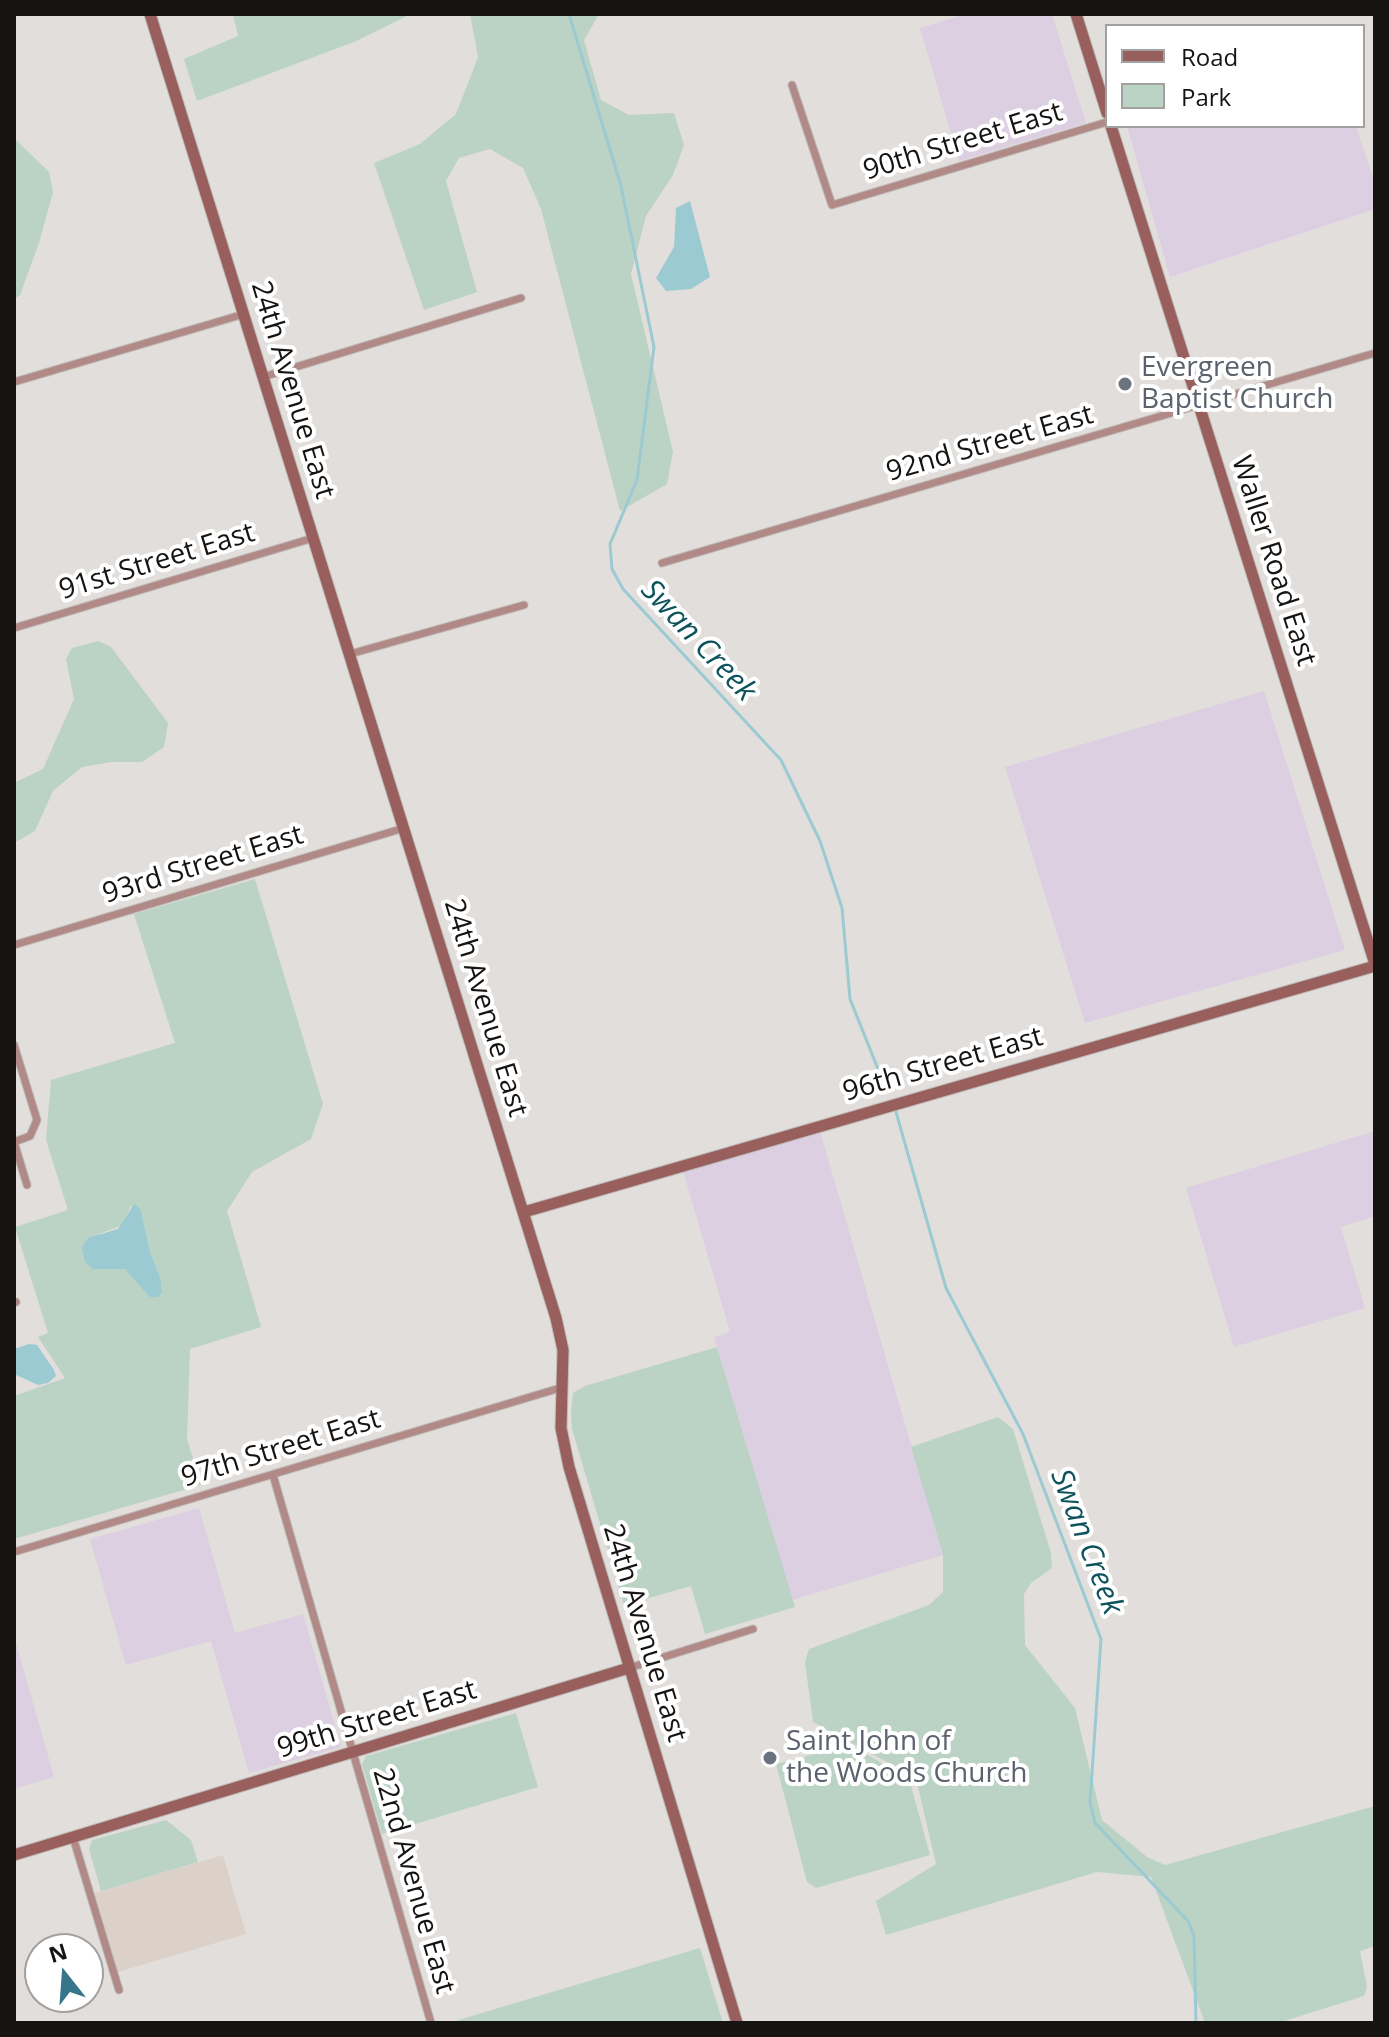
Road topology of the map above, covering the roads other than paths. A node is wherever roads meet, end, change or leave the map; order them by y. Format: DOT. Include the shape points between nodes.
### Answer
graph roads {
  1 [pos="150,14"];
  2 [pos="1076,14"];
  3 [pos="792,85"];
  4 [pos="1105,107"];
  5 [pos="1105,125"];
  6 [pos="1110,128"];
  7 [pos="521,298"];
  8 [pos="244,314"];
  9 [pos="1375,353"];
  10 [pos="263,377"];
  11 [pos="14,382"];
  12 [pos="1199,406"];
  13 [pos="313,538"];
  14 [pos="662,563"];
  15 [pos="524,605"];
  16 [pos="14,628"];
  17 [pos="350,654"];
  18 [pos="404,828"];
  19 [pos="14,945"];
  20 [pos="1375,965"];
  21 [pos="14,1045"];
  22 [pos="14,1142"];
  23 [pos="27,1185"];
  24 [pos="524,1212"];
  25 [pos="560,1388"];
  26 [pos="273,1475"];
  27 [pos="14,1552"];
  28 [pos="753,1629"];
  29 [pos="629,1668"];
  30 [pos="353,1753"];
  31 [pos="73,1837"];
  32 [pos="14,1855"];
  33 [pos="119,1990"];
  34 [pos="431,2023"];
  35 [pos="737,2023"];
  1 -- 8 [label="street, 24th Avenue East"];
  2 -- 4 [label="street"];
  3 -- 5 [label="street, 90th Street East" via="832,205"];
  6 -- 12 [label="street, Waller Road East"];
  7 -- 10 [label="street"];
  8 -- 10 [label="street, 24th Avenue East"];
  8 -- 11 [label="street"];
  9 -- 12 [label="street, 92nd Street East"];
  10 -- 13 [label="street, 24th Avenue East"];
  12 -- 14 [label="street, 92nd Street East"];
  12 -- 20 [label="street, Waller Road East"];
  13 -- 16 [label="street, 91st Street East"];
  13 -- 17 [label="street, 24th Avenue East"];
  15 -- 17 [label="street"];
  17 -- 18 [label="street, 24th Avenue East"];
  18 -- 19 [label="street, 93rd Street East"];
  18 -- 24 [label="street, 24th Avenue East"];
  20 -- 24 [label="street, 96th Street East"];
  21 -- 22 [label="street" via="37,1120 30,1136"];
  22 -- 23 [label="street"];
  24 -- 25 [label="street, 24th Avenue East" via="563,1350"];
  25 -- 26 [label="street, 97th Street East"];
  25 -- 29 [label="street, 24th Avenue East" via="563,1441"];
  26 -- 27 [label="street, 97th Street East"];
  26 -- 30 [label="street, 22nd Avenue East"];
  28 -- 29 [label="street, 99th Street East"];
  29 -- 30 [label="street, 99th Street East"];
  29 -- 35 [label="street, 24th Avenue East"];
  30 -- 31 [label="street, 99th Street East"];
  30 -- 34 [label="street, 22nd Avenue East"];
  31 -- 32 [label="street, 99th Street East"];
  31 -- 33 [label="street"];
}
